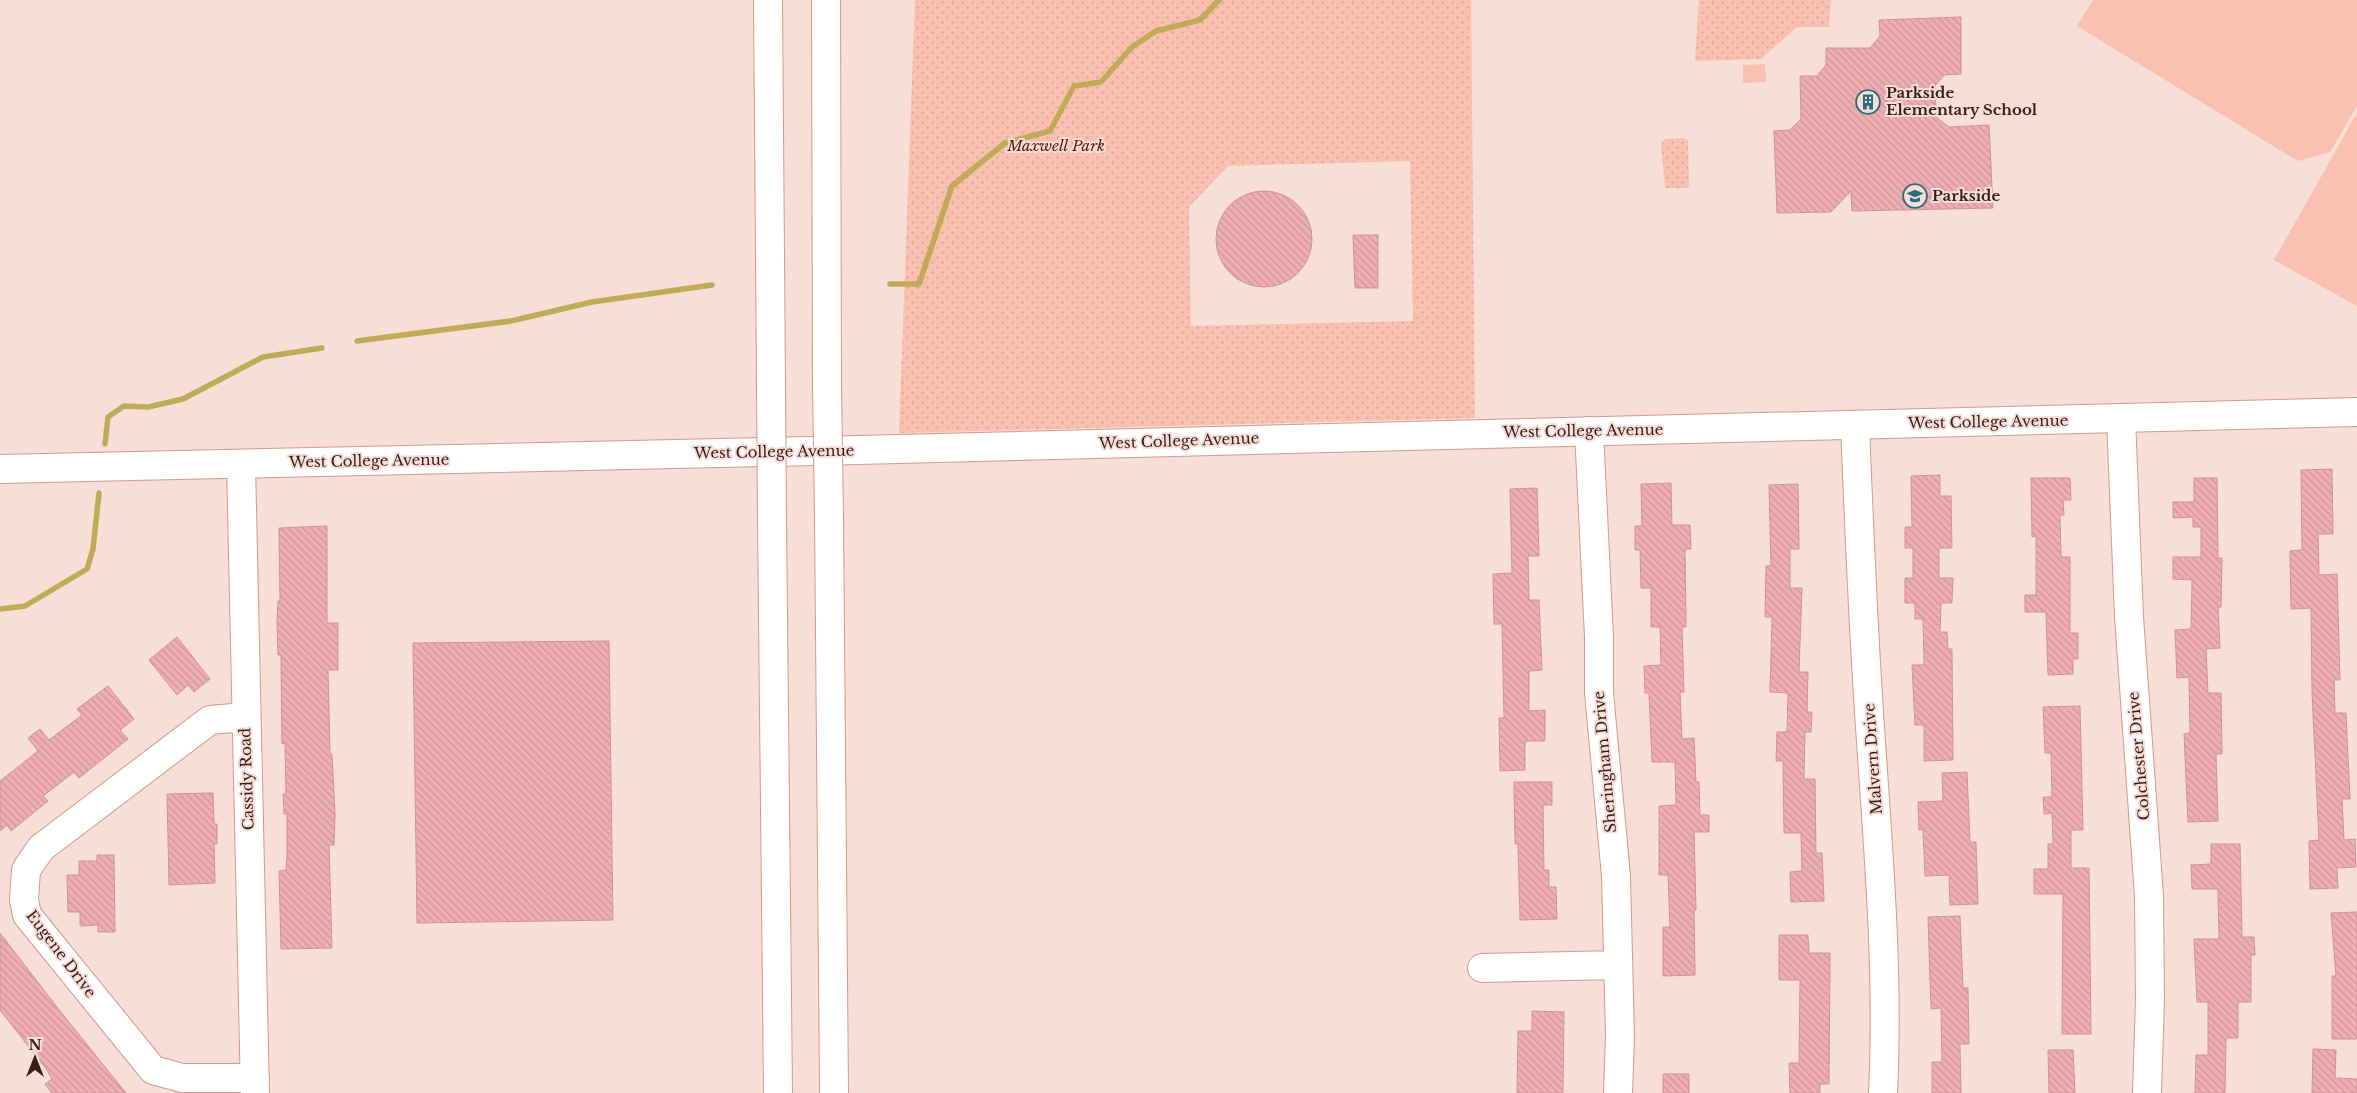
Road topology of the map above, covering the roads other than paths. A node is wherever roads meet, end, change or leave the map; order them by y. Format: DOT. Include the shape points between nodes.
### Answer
graph roads {
  1 [pos="768,0"];
  2 [pos="826,0"];
  3 [pos="2357,412"];
  4 [pos="2120,418"];
  5 [pos="1855,425"];
  6 [pos="1589,431"];
  7 [pos="241,464"];
  8 [pos="0,469"];
  9 [pos="245,717"];
  10 [pos="1618,965"];
  11 [pos="1482,968"];
  12 [pos="255,1086"];
  13 [pos="778,1093"];
  14 [pos="834,1093"];
  15 [pos="1618,1093"];
  16 [pos="1883,1093"];
  17 [pos="2148,1093"];
  1 -- 13 [label="main road, bridge"];
  2 -- 14 [label="main road, bridge"];
  3 -- 4 [label="main road, West College Avenue"];
  4 -- 5 [label="main road, West College Avenue"];
  4 -- 17 [label="main road, Colchester Drive" via="2129,617 2149,896"];
  5 -- 6 [label="main road, West College Avenue"];
  5 -- 16 [label="main road, Malvern Drive" via="1864,624 1882,892"];
  6 -- 7 [label="main road, West College Avenue"];
  6 -- 10 [label="main road, Sheringham Drive" via="1599,638 1598,692 1616,876"];
  7 -- 8 [label="main road, West College Avenue"];
  7 -- 9 [label="main road, Cassidy Road"];
  9 -- 12 [label="main road, Cassidy Road"];
  9 -- 12 [label="main road, Eugene Drive" via="210,720 113,792 41,848 26,870 23,885 27,915 153,1070 182,1078"];
  10 -- 11 [label="main road"];
  10 -- 15 [label="main road, Sheringham Drive"];
}
